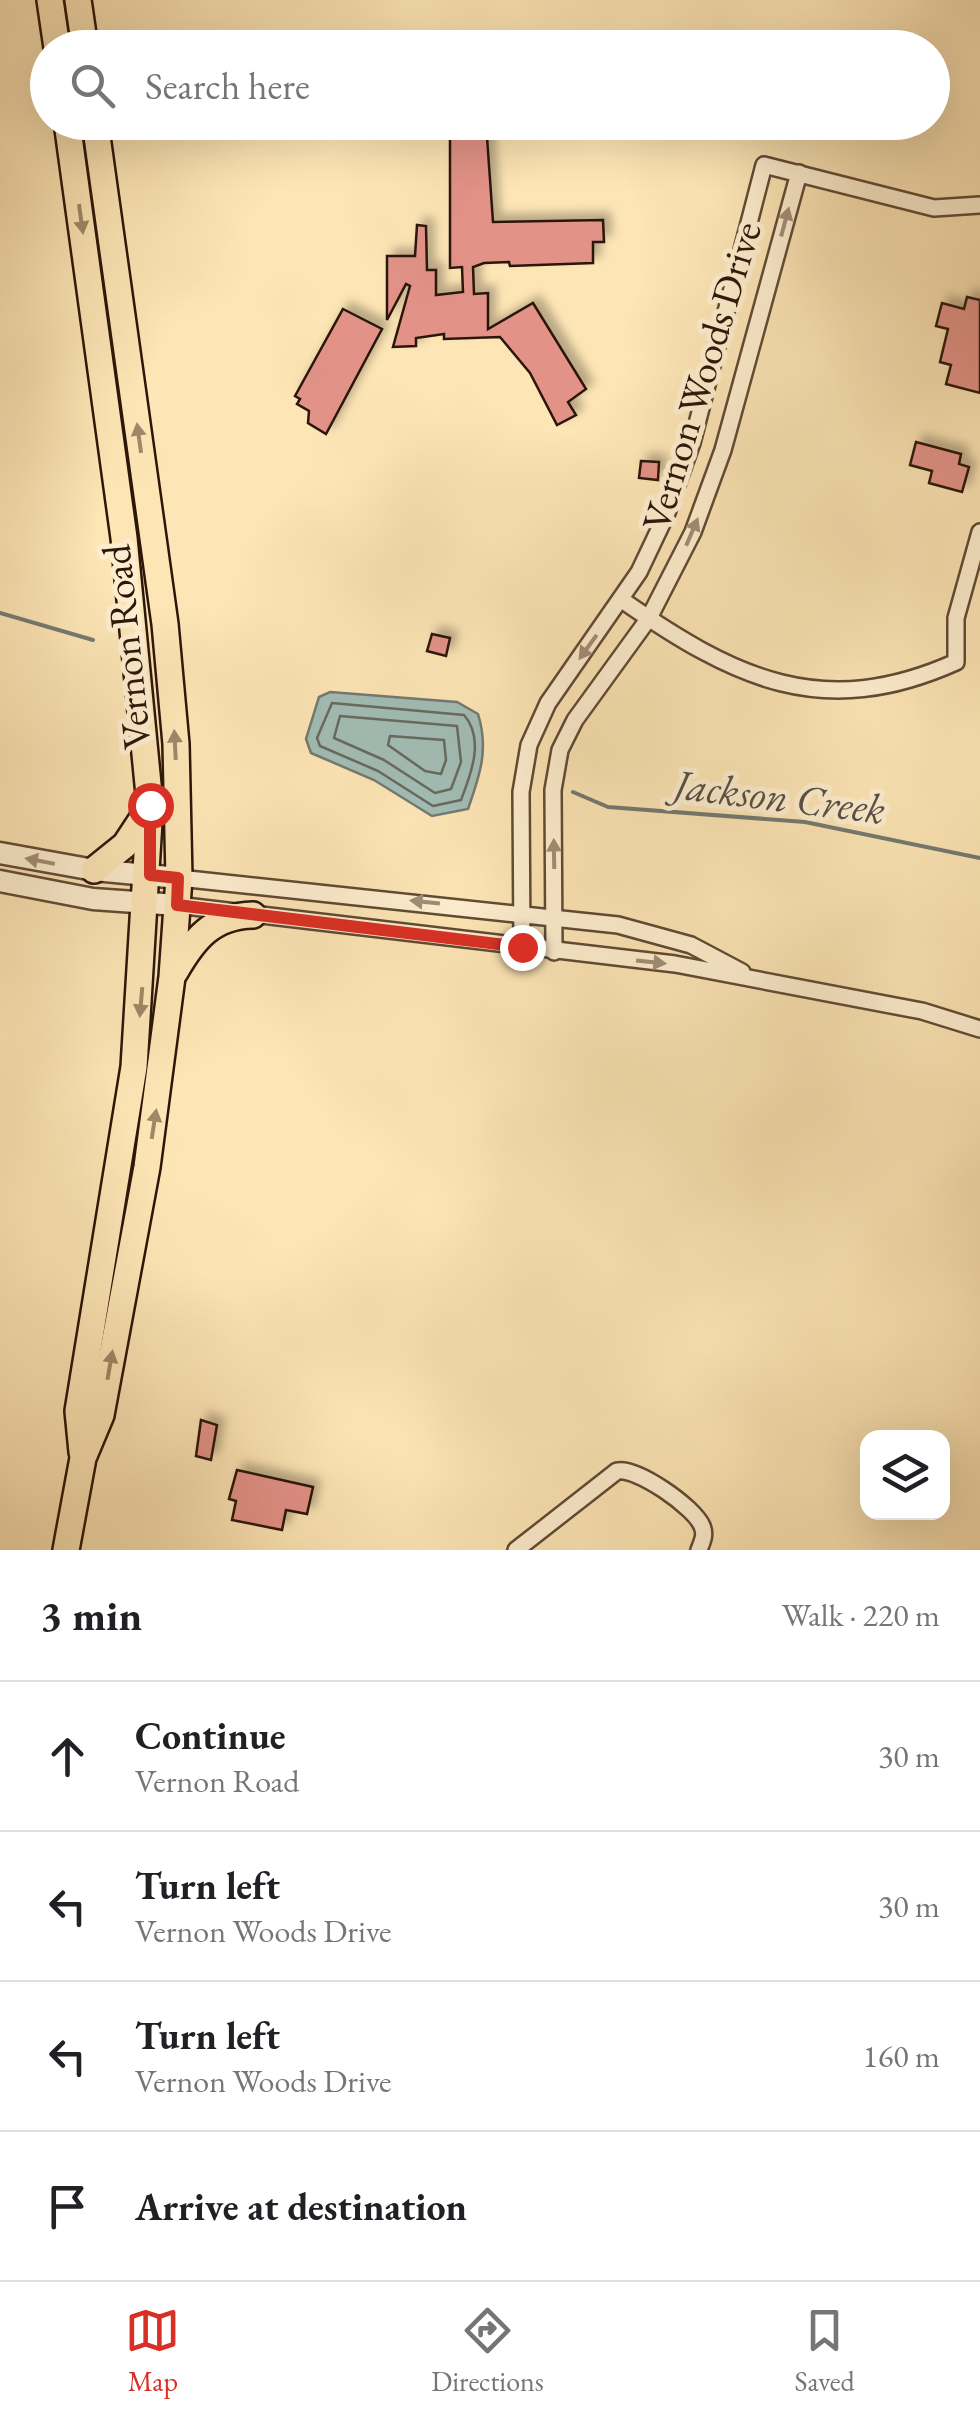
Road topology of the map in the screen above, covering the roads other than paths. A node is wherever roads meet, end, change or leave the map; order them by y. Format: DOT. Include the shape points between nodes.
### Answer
graph roads {
  1 [pos="50,0"];
  2 [pos="78,0"];
  3 [pos="54,30"];
  4 [pos="82,30"];
  5 [pos="69,140"];
  6 [pos="98,140"];
  7 [pos="799,173"];
  8 [pos="980,205"];
  9 [pos="980,532"];
  10 [pos="622,600"];
  11 [pos="649,618"];
  12 [pos="150,805"];
  13 [pos="0,852"];
  14 [pos="94,870"];
  15 [pos="150,875"];
  16 [pos="178,878"];
  17 [pos="0,881"];
  18 [pos="147,904"];
  19 [pos="177,905"];
  20 [pos="522,912"];
  21 [pos="254,915"];
  22 [pos="554,917"];
  23 [pos="522,947"];
  24 [pos="554,952"];
  25 [pos="172,977"];
  26 [pos="762,982"];
  27 [pos="980,1029"];
  28 [pos="83,1458"];
  29 [pos="66,1550"];
  30 [pos="516,1550"];
  31 [pos="699,1550"];
  1 -- 3 [label="main road"];
  2 -- 4 [label="main road"];
  5 -- 12 [label="main road, Vernon Road, one-way" via="124,538"];
  16 -- 6 [label="main road, Vernon Road, one-way" via="165,624"];
  7 -- 8 [label="street" via="934,208"];
  7 -- 10 [label="street, Vernon Woods Drive" via="764,164 692,443 654,542"];
  11 -- 7 [label="street, Vernon Woods Drive, one-way" via="714,478"];
  9 -- 11 [label="street" via="956,618 956,662 875,688 793,689 755,678"];
  10 -- 11 [label="street"];
  10 -- 20 [label="street, Vernon Woods Drive, one-way" via="548,702 529,745 522,792"];
  22 -- 11 [label="street, Vernon Woods Drive, one-way" via="553,790 560,750"];
  12 -- 14 [label="main road" via="124,845"];
  12 -- 15 [label="main road, Vernon Road"];
  14 -- 13 [label="street, one-way"];
  14 -- 15 [label="street"];
  15 -- 16 [label="street"];
  15 -- 18 [label="main road, Vernon Road"];
  16 -- 19 [label="main road, Vernon Road"];
  20 -- 16 [label="street, one-way"];
  17 -- 18 [label="street"];
  18 -- 19 [label="street"];
  18 -- 28 [label="main road, Vernon Road, one-way" via="132,1086 78,1411"];
  19 -- 21 [label="street"];
  19 -- 25 [label="main road, Vernon Road"];
  20 -- 22 [label="street"];
  20 -- 23 [label="street, Vernon Woods Drive"];
  21 -- 23 [label="street"];
  21 -- 25 [label="main road" via="209,927"];
  22 -- 24 [label="street, Vernon Woods Drive"];
  22 -- 26 [label="street" via="663,935"];
  23 -- 24 [label="street"];
  24 -- 26 [label="street, one-way" via="674,964"];
  28 -- 25 [label="main road, Vernon Road, one-way" via="101,1415 153,1132"];
  26 -- 27 [label="street"];
  28 -- 29 [label="main road, Vernon Road"];
  30 -- 31 [label="street" via="616,1471 629,1468 702,1523"];
}
